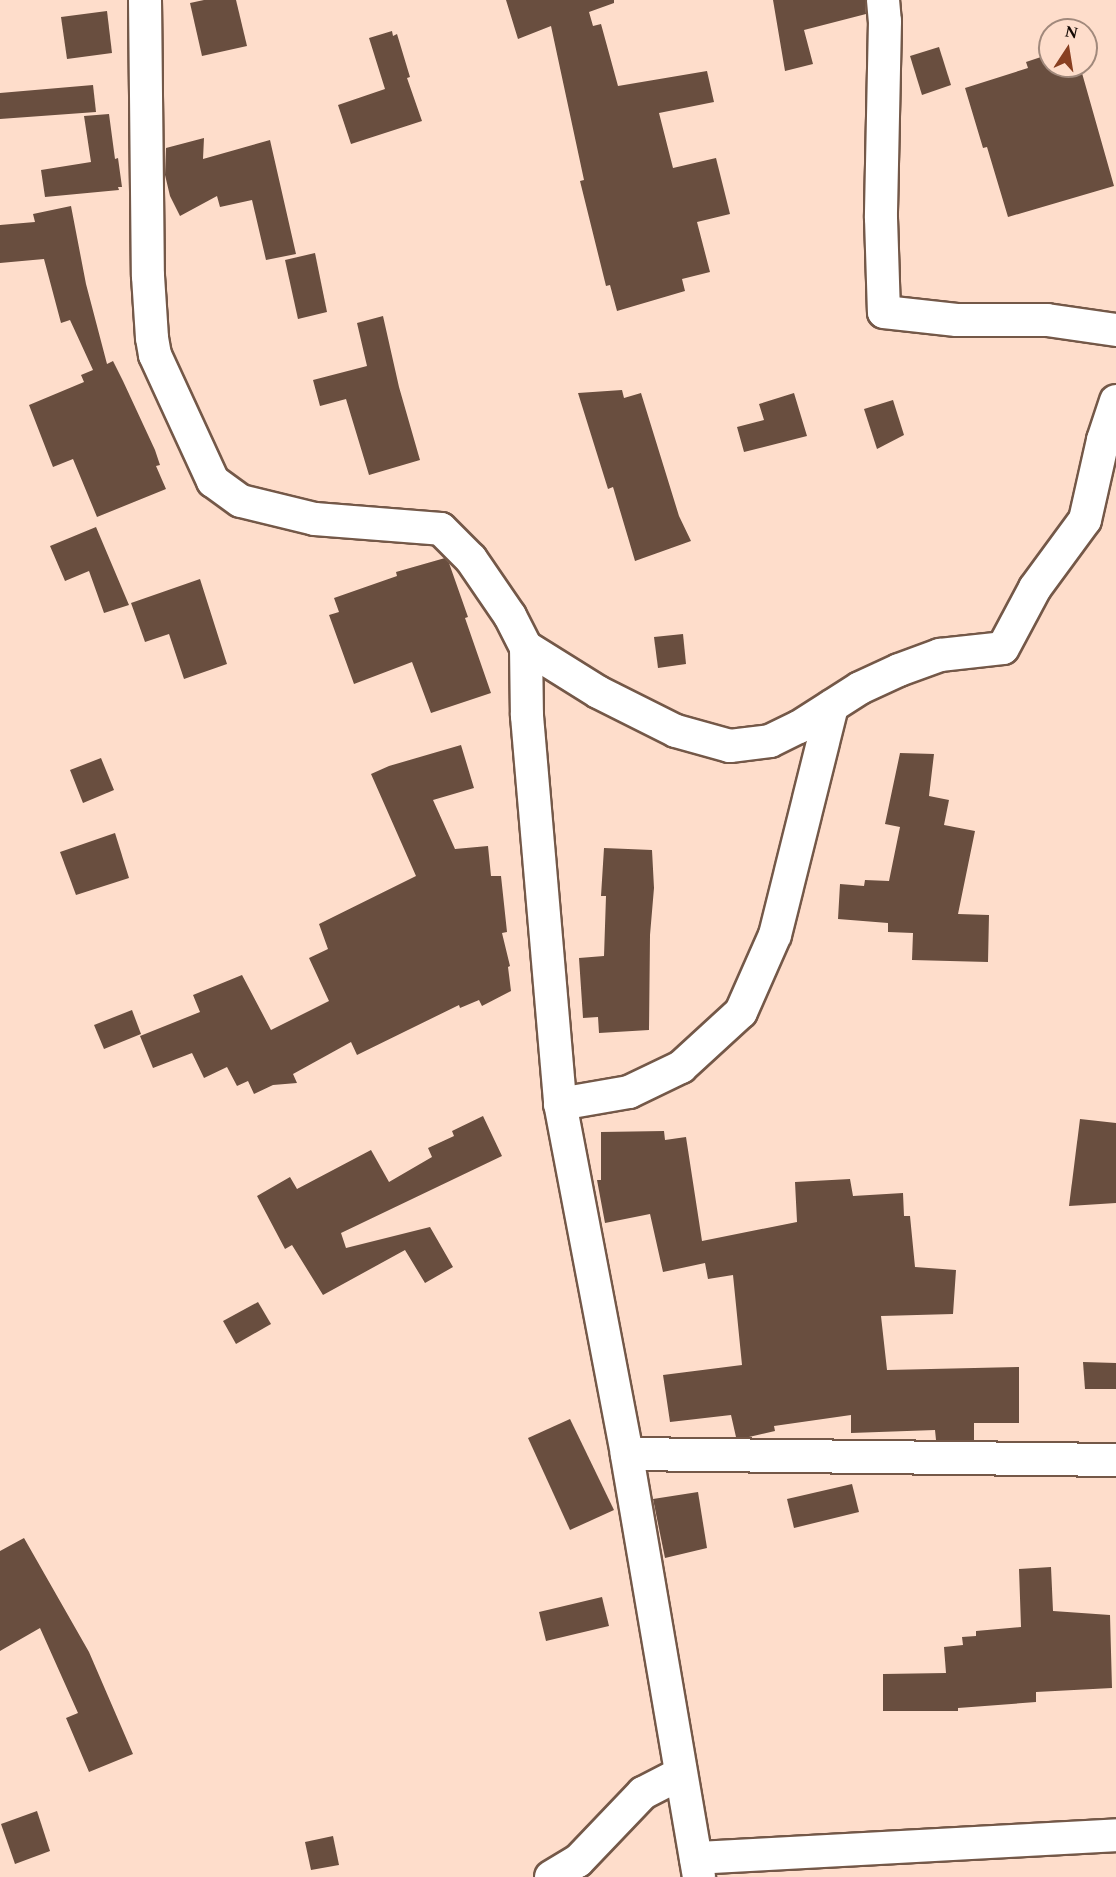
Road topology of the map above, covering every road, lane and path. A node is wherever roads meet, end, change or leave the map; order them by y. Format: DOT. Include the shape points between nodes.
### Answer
graph roads {
  1 [pos="145,0"];
  2 [pos="883,0"];
  3 [pos="1116,330"];
  4 [pos="1116,401"];
  5 [pos="526,647"];
  6 [pos="832,706"];
  7 [pos="560,1104"];
  8 [pos="627,1454"];
  9 [pos="1116,1460"];
  10 [pos="680,1773"];
  11 [pos="1116,1835"];
  12 [pos="697,1868"];
  13 [pos="551,1877"];
  1 -- 5 [label="street" via="152,338 155,355 213,481 241,501 315,519 441,529 471,559"];
  2 -- 3 [label="street" via="884,312 957,320 1047,320"];
  4 -- 6 [label="street" via="1085,520 1035,588 1003,648 940,655 860,688"];
  5 -- 6 [label="street" via="598,692 676,731 730,746 770,741"];
  5 -- 7 [label="street" via="527,716"];
  6 -- 7 [label="street" via="775,934 741,1012 681,1067 629,1092"];
  7 -- 8 [label="street"];
  8 -- 9 [label="street"];
  8 -- 10 [label="street"];
  10 -- 12 [label="street"];
  10 -- 13 [label="street" via="643,1793 578,1861"];
  11 -- 12 [label="street"];
}
